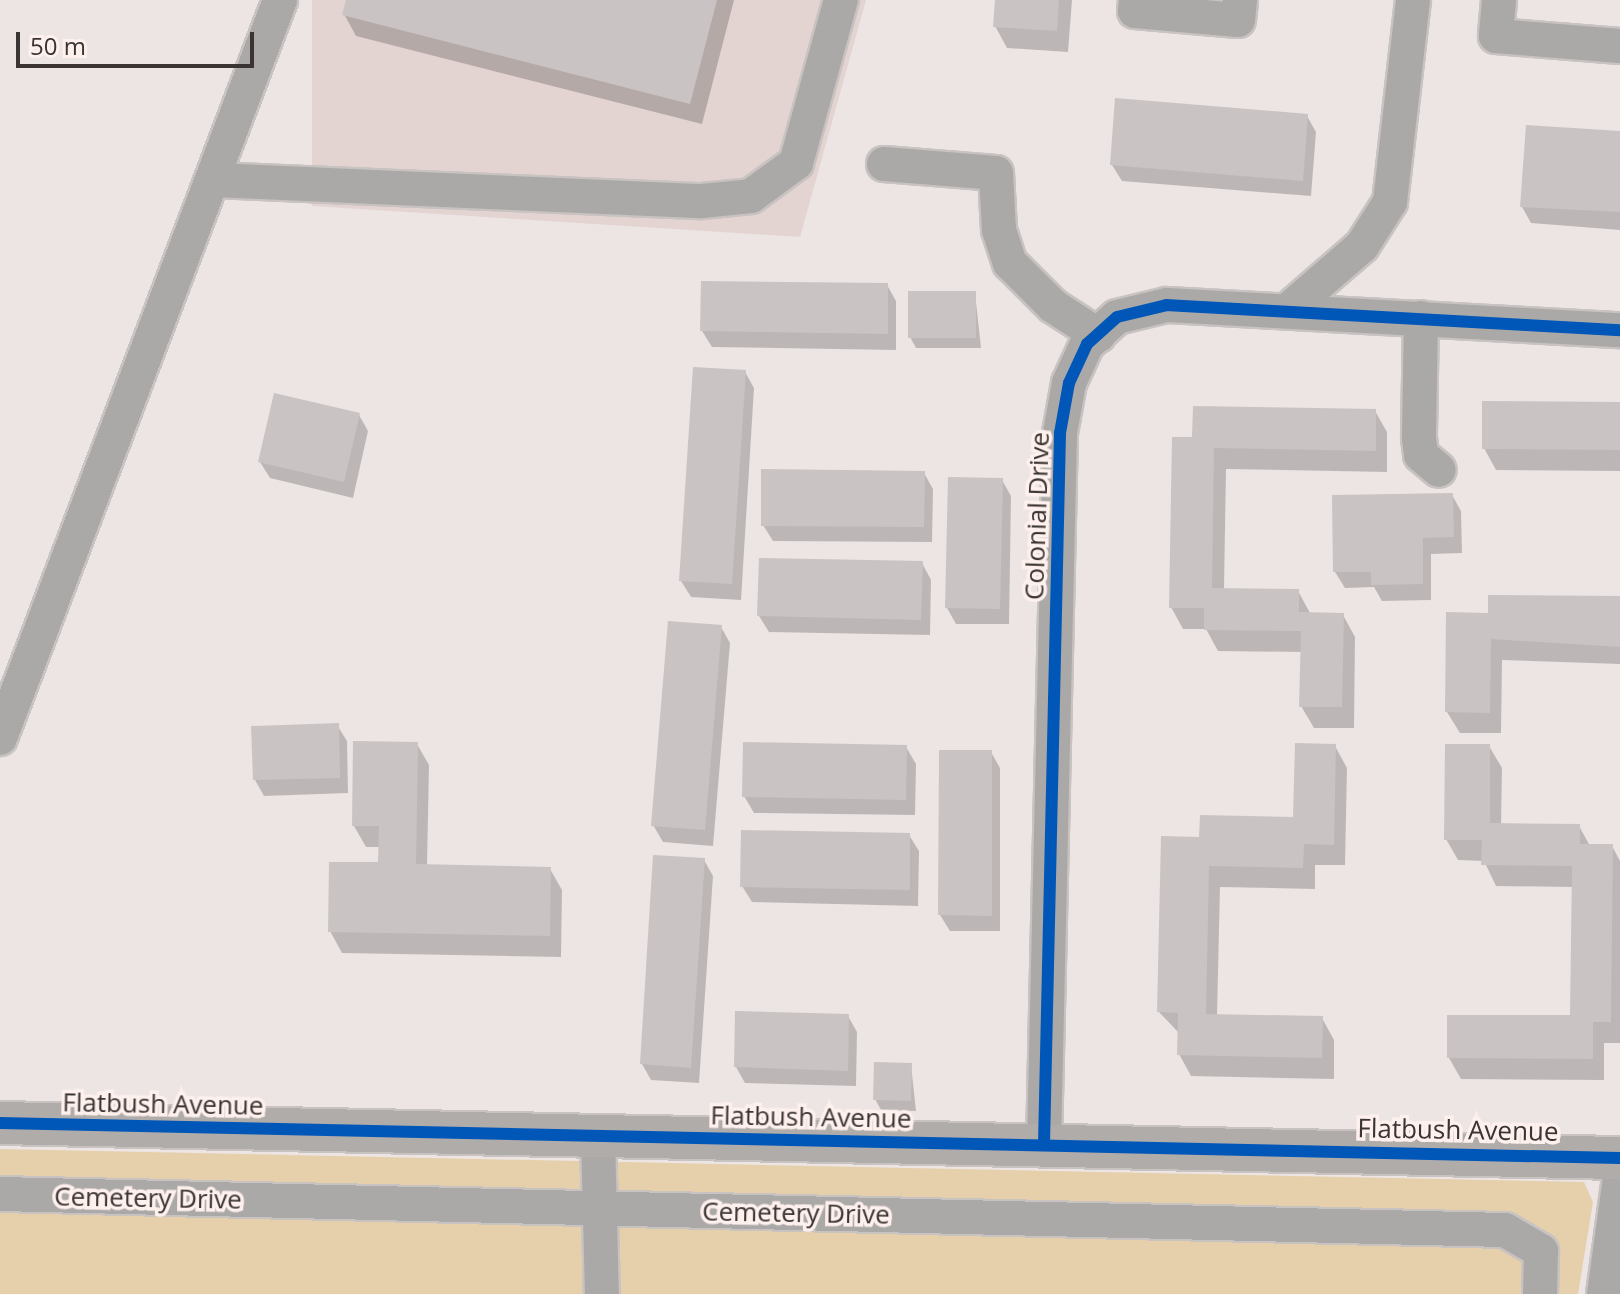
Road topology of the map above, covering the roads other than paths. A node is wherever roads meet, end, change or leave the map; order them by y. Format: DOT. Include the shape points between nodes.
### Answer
graph roads {
  1 [pos="280,0"];
  2 [pos="841,0"];
  3 [pos="1136,0"];
  4 [pos="1240,0"];
  5 [pos="1413,0"];
  6 [pos="1499,0"];
  7 [pos="1620,46"];
  8 [pos="884,164"];
  9 [pos="214,180"];
  10 [pos="1288,310"];
  11 [pos="1421,318"];
  12 [pos="1620,330"];
  13 [pos="1098,335"];
  14 [pos="1439,470"];
  15 [pos="0,738"];
  16 [pos="0,1123"];
  17 [pos="598,1135"];
  18 [pos="1044,1144"];
  19 [pos="1620,1158"];
  20 [pos="1620,1177"];
  21 [pos="0,1194"];
  22 [pos="600,1209"];
  23 [pos="602,1294"];
  24 [pos="1540,1294"];
  25 [pos="1604,1294"];
  1 -- 9 [label="street"];
  2 -- 9 [label="street" via="796,163 751,196 702,201"];
  3 -- 4 [label="street" via="1135,11 1238,20"];
  5 -- 10 [label="street" via="1390,202 1362,246"];
  6 -- 7 [label="street" via="1496,36"];
  8 -- 13 [label="street" via="996,173 999,230 1010,263 1053,306"];
  9 -- 15 [label="street"];
  10 -- 11 [label="street, Colonial Drive"];
  10 -- 13 [label="street, Colonial Drive" via="1167,305 1117,317"];
  11 -- 12 [label="street, Colonial Drive"];
  11 -- 14 [label="street" via="1421,455"];
  13 -- 18 [label="street, Colonial Drive" via="1069,383 1060,433"];
  16 -- 17 [label="main road, Flatbush Avenue"];
  17 -- 18 [label="main road, Flatbush Avenue"];
  17 -- 22 [label="street"];
  18 -- 19 [label="main road, Flatbush Avenue"];
  20 -- 25 [label="street"];
  21 -- 22 [label="street, Cemetery Drive"];
  22 -- 23 [label="street"];
  22 -- 24 [label="street, Cemetery Drive" via="1505,1230 1541,1251"];
}
